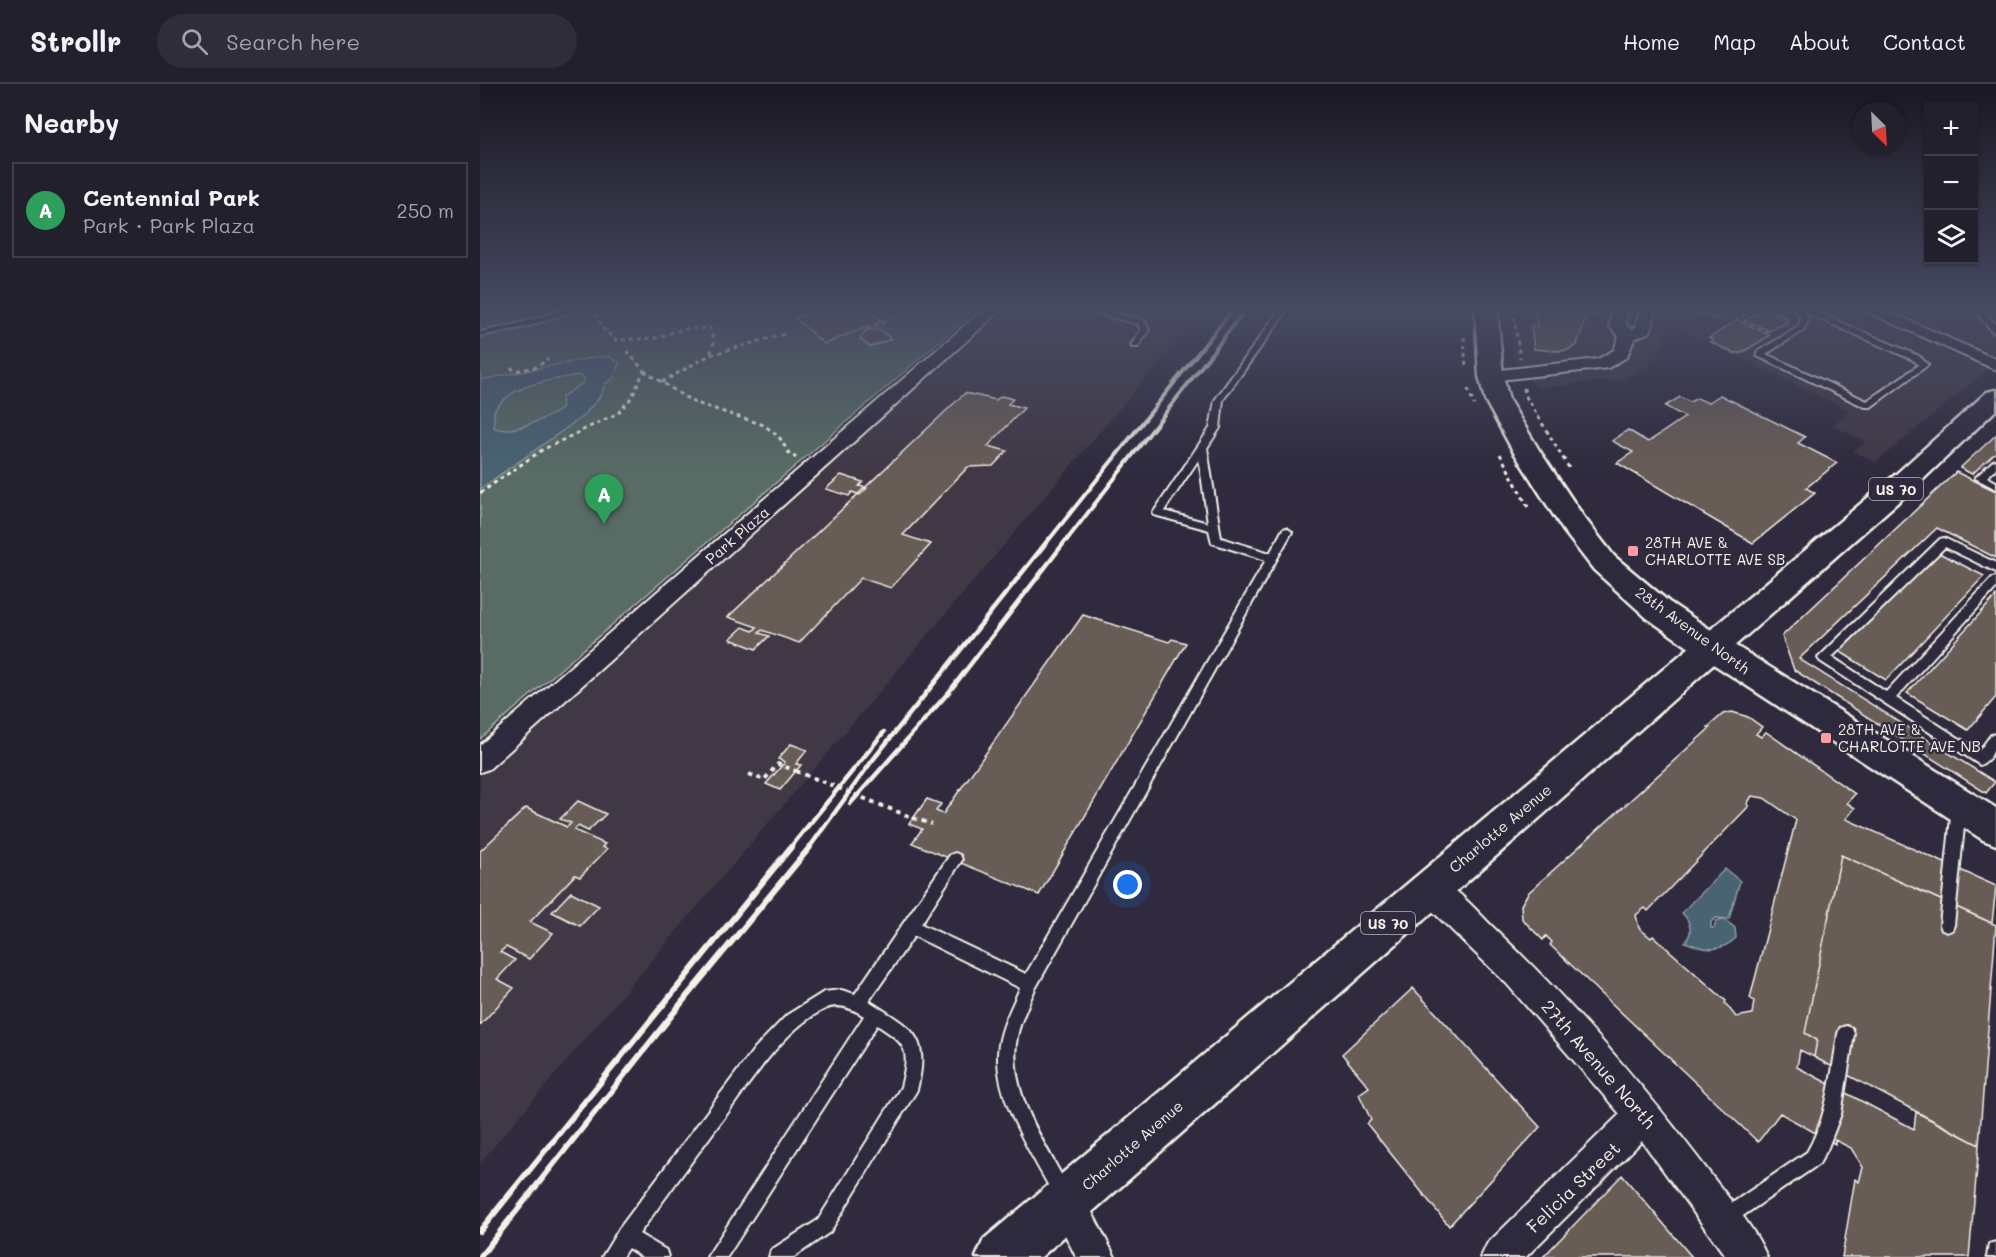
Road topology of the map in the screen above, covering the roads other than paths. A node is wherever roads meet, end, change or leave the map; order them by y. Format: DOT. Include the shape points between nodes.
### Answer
graph roads {
  1 [pos="932,364"];
  2 [pos="1245,364"];
  3 [pos="1490,364"];
  4 [pos="1602,364"];
  5 [pos="1781,364"];
  6 [pos="1923,364"];
  7 [pos="1491,376"];
  8 [pos="1996,397"];
  9 [pos="1202,448"];
  10 [pos="1996,463"];
  11 [pos="1996,486"];
  12 [pos="1215,528"];
  13 [pos="1287,532"];
  14 [pos="1270,557"];
  15 [pos="1996,568"];
  16 [pos="1996,580"];
  17 [pos="1712,647"];
  18 [pos="1887,699"];
  19 [pos="1996,738"];
  20 [pos="480,761"];
  21 [pos="1959,805"];
  22 [pos="1996,828"];
  23 [pos="955,860"];
  24 [pos="1429,888"];
  25 [pos="1947,925"];
  26 [pos="910,927"];
  27 [pos="1029,984"];
  28 [pos="858,1003"];
  29 [pos="875,1013"];
  30 [pos="1846,1034"];
  31 [pos="1644,1115"];
  32 [pos="1067,1202"];
  33 [pos="1722,1220"];
  34 [pos="626,1236"];
  35 [pos="1996,1251"];
  36 [pos="611,1257"];
  37 [pos="659,1257"];
  38 [pos="716,1257"];
  39 [pos="778,1257"];
  40 [pos="1002,1257"];
  41 [pos="1096,1257"];
  42 [pos="1500,1257"];
  43 [pos="1748,1257"];
  44 [pos="1996,1257"];
  1 -- 20 [label="street, Park Plaza"];
  2 -- 9 [label="lane" via="1219,400 1215,428"];
  3 -- 7 [label="main road, 28th Avenue North"];
  4 -- 7 [label="street"];
  5 -- 6 [label="lane" via="1868,405"];
  7 -- 17 [label="main road, 28th Avenue North" via="1497,400 1526,451 1604,563 1658,610"];
  8 -- 17 [label="main road, Charlotte Avenue / US 70" via="1905,482"];
  9 -- 12 [label="lane"];
  9 -- 12 [label="lane" via="1158,513"];
  10 -- 11 [label="lane" via="1980,478"];
  12 -- 14 [label="lane" via="1216,540"];
  13 -- 14 [label="lane"];
  14 -- 27 [label="lane"];
  15 -- 18 [label="lane" via="1944,542 1824,658"];
  16 -- 18 [label="lane"];
  17 -- 21 [label="main road, 28th Avenue North"];
  17 -- 24 [label="main road, Charlotte Avenue / US 70"];
  18 -- 19 [label="lane" via="1980,759"];
  21 -- 22 [label="main road, 28th Avenue North"];
  21 -- 25 [label="lane"];
  23 -- 26 [label="lane"];
  24 -- 31 [label="street, 27th Avenue North" via="1469,923 1566,1023"];
  24 -- 32 [label="main road, Charlotte Avenue / US 70"];
  26 -- 27 [label="lane"];
  26 -- 28 [label="lane"];
  27 -- 32 [label="lane" via="1009,1036 1007,1076 1018,1107"];
  28 -- 29 [label="lane"];
  28 -- 34 [label="lane" via="841,998 824,1000 775,1038"];
  29 -- 38 [label="lane"];
  29 -- 39 [label="lane" via="905,1034 914,1050 909,1090 824,1226"];
  30 -- 33 [label="lane" via="1834,1106 1814,1158"];
  31 -- 33 [label="street, 27th Avenue North"];
  31 -- 42 [label="street, Felicia Street"];
  32 -- 40 [label="main road, Charlotte Avenue / US 70"];
  32 -- 41 [label="street"];
  33 -- 43 [label="street, 27th Avenue North"];
  34 -- 36 [label="lane"];
  34 -- 37 [label="lane"];
  35 -- 44 [label="lane"];
}
